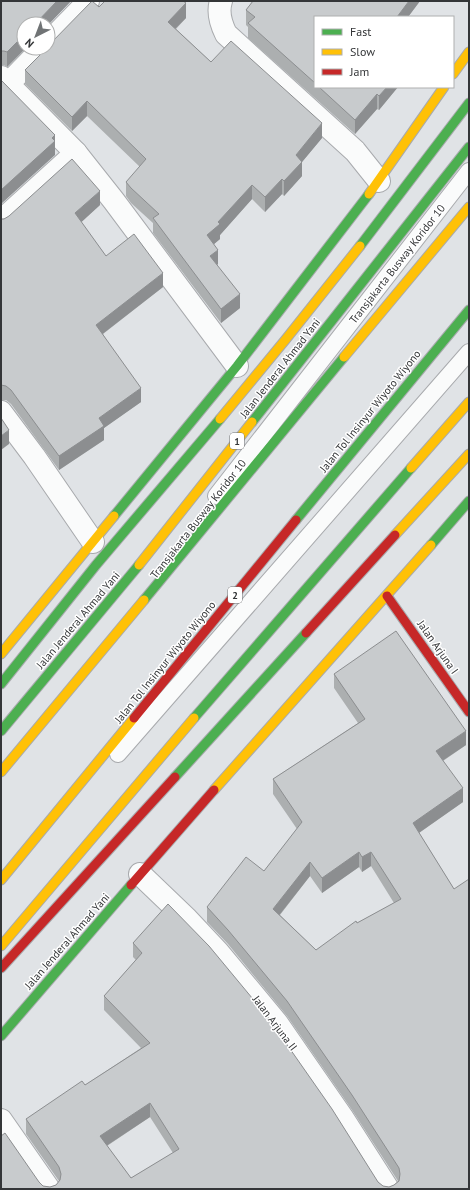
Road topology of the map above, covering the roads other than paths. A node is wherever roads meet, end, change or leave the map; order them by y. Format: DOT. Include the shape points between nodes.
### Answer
graph roads {
  1 [pos="88,1"];
  2 [pos="221,1"];
  3 [pos="56,35"];
  4 [pos="469,52"];
  5 [pos="33,56"];
  6 [pos="454,73"];
  7 [pos="4,80"];
  8 [pos="443,88"];
  9 [pos="469,103"];
  10 [pos="469,147"];
  11 [pos="76,154"];
  12 [pos="469,172"];
  13 [pos="379,180"];
  14 [pos="469,206"];
  15 [pos="1,221"];
  16 [pos="469,310"];
  17 [pos="469,352"];
  18 [pos="237,366"];
  19 [pos="469,402"];
  20 [pos="1,412"];
  21 [pos="469,454"];
  22 [pos="469,502"];
  23 [pos="92,542"];
  24 [pos="387,596"];
  25 [pos="1,654"];
  26 [pos="1,684"];
  27 [pos="469,712"];
  28 [pos="1,731"];
  29 [pos="1,772"];
  30 [pos="140,874"];
  31 [pos="1,880"];
  32 [pos="1,888"];
  33 [pos="1,946"];
  34 [pos="1,968"];
  35 [pos="1,1036"];
  36 [pos="1,1120"];
  37 [pos="49,1189"];
  38 [pos="388,1189"];
  1 -- 3 [label="street"];
  2 -- 13 [label="street" via="220,23 226,34 355,151"];
  4 -- 6 [label="main road"];
  5 -- 7 [label="street"];
  7 -- 11 [label="street"];
  8 -- 13 [label="main road"];
  9 -- 26 [label="main road" via="393,205 260,371 84,580"];
  10 -- 28 [label="main road, Jalan Jenderal Ahmad Yani / 1" via="133,573"];
  11 -- 15 [label="street"];
  11 -- 18 [label="street"];
  12 -- 29 [label="lane, Transjakarta Busway Koridor 10"];
  13 -- 18 [label="main road"];
  14 -- 29 [label="main road"];
  16 -- 31 [label="main road, Jalan Tol Insinyur Wiyoto Wiyono / 2"];
  17 -- 32 [label="lane"];
  18 -- 23 [label="main road"];
  19 -- 33 [label="main road" via="337,552"];
  20 -- 23 [label="street"];
  21 -- 34 [label="main road"];
  22 -- 24 [label="main road, Jalan Jenderal Ahmad Yani"];
  23 -- 25 [label="main road"];
  24 -- 27 [label="main road, Jalan Arjuna I"];
  24 -- 30 [label="main road, Jalan Jenderal Ahmad Yani"];
  30 -- 35 [label="main road, Jalan Jenderal Ahmad Yani"];
  30 -- 38 [label="street, Jalan Arjuna II" via="202,935 277,1023"];
  36 -- 37 [label="street"];
}
